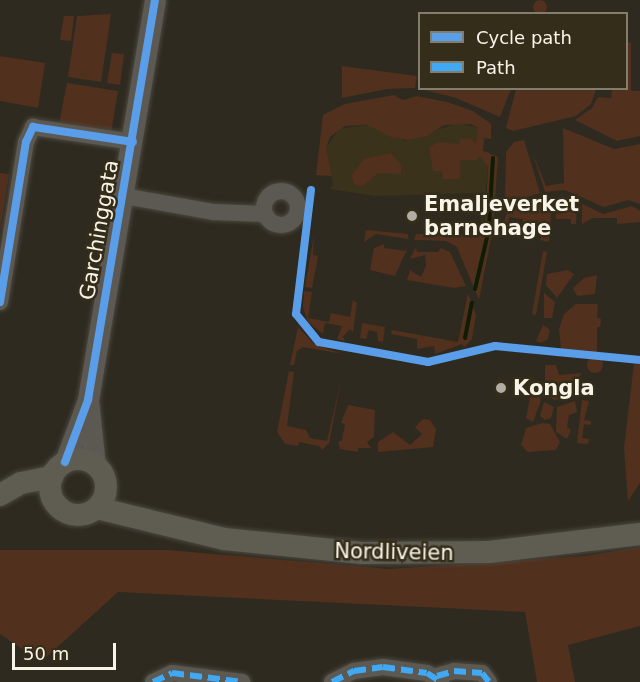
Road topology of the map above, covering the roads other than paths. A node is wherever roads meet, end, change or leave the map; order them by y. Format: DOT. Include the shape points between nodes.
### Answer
graph roads {
  1 [pos="155,0"];
  2 [pos="133,142"];
  3 [pos="124,196"];
  4 [pos="265,214"];
  5 [pos="0,302"];
  6 [pos="88,400"];
  7 [pos="95,465"];
  8 [pos="56,479"];
  9 [pos="0,495"];
  10 [pos="102,498"];
  11 [pos="640,534"];
  12 [pos="439,679"];
  13 [pos="153,682"];
  14 [pos="240,682"];
  15 [pos="332,682"];
  16 [pos="489,682"];
  1 -- 2 [label="street, Garchinggata"];
  2 -- 3 [label="street, Garchinggata"];
  2 -- 5 [label="street" via="33,127 26,142"];
  3 -- 4 [label="street" via="213,212"];
  3 -- 6 [label="street, Garchinggata"];
  6 -- 7 [label="street, Garchinggata"];
  6 -- 8 [label="street, Garchinggata"];
  7 -- 8 [label="main road" via="81,459"];
  7 -- 10 [label="main road" via="104,475"];
  8 -- 9 [label="main road" via="21,483"];
  8 -- 10 [label="main road" via="60,509 72,515 86,514"];
  10 -- 11 [label="main road, Nordliveien" via="190,533 251,543 404,554 531,549"];
  12 -- 15 [label="street" via="383,667 354,671"];
  12 -- 16 [label="street" via="454,671 482,673"];
  13 -- 14 [label="street" via="172,673"];
}
